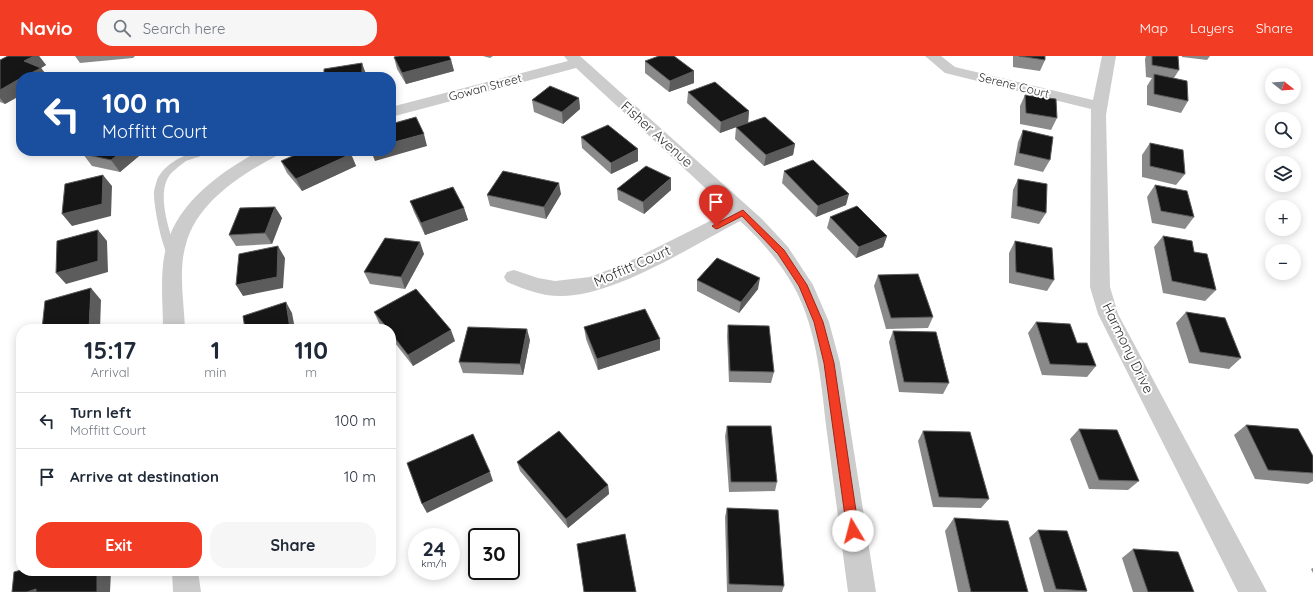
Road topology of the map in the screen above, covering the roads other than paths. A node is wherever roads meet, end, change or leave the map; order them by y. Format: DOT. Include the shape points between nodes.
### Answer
graph roads {
  1 [pos="932,56"];
  2 [pos="1109,56"];
  3 [pos="575,59"];
  4 [pos="1099,106"];
  5 [pos="396,111"];
  6 [pos="193,156"];
  7 [pos="264,156"];
  8 [pos="743,212"];
  9 [pos="173,261"];
  10 [pos="514,277"];
  11 [pos="174,324"];
  12 [pos="185,576"];
  13 [pos="187,592"];
  14 [pos="862,592"];
  15 [pos="1253,592"];
  1 -- 4 [label="street, Serene Court" via="950,70"];
  2 -- 4 [label="street, Harmony Drive"];
  3 -- 5 [label="street, Gowan Street"];
  3 -- 8 [label="street, Fisher Avenue"];
  4 -- 15 [label="street, Harmony Drive" via="1100,286 1108,314"];
  6 -- 9 [label="lane" via="177,163 162,177 159,188 158,205"];
  7 -- 9 [label="street" via="236,173 198,207 185,224"];
  8 -- 10 [label="street, Moffitt Court" via="651,259 590,285 562,289 541,287"];
  8 -- 14 [label="street, Fisher Avenue" via="781,252 803,285 819,322 829,363"];
  9 -- 11 [label="street"];
  12 -- 13 [label="street"];
}
